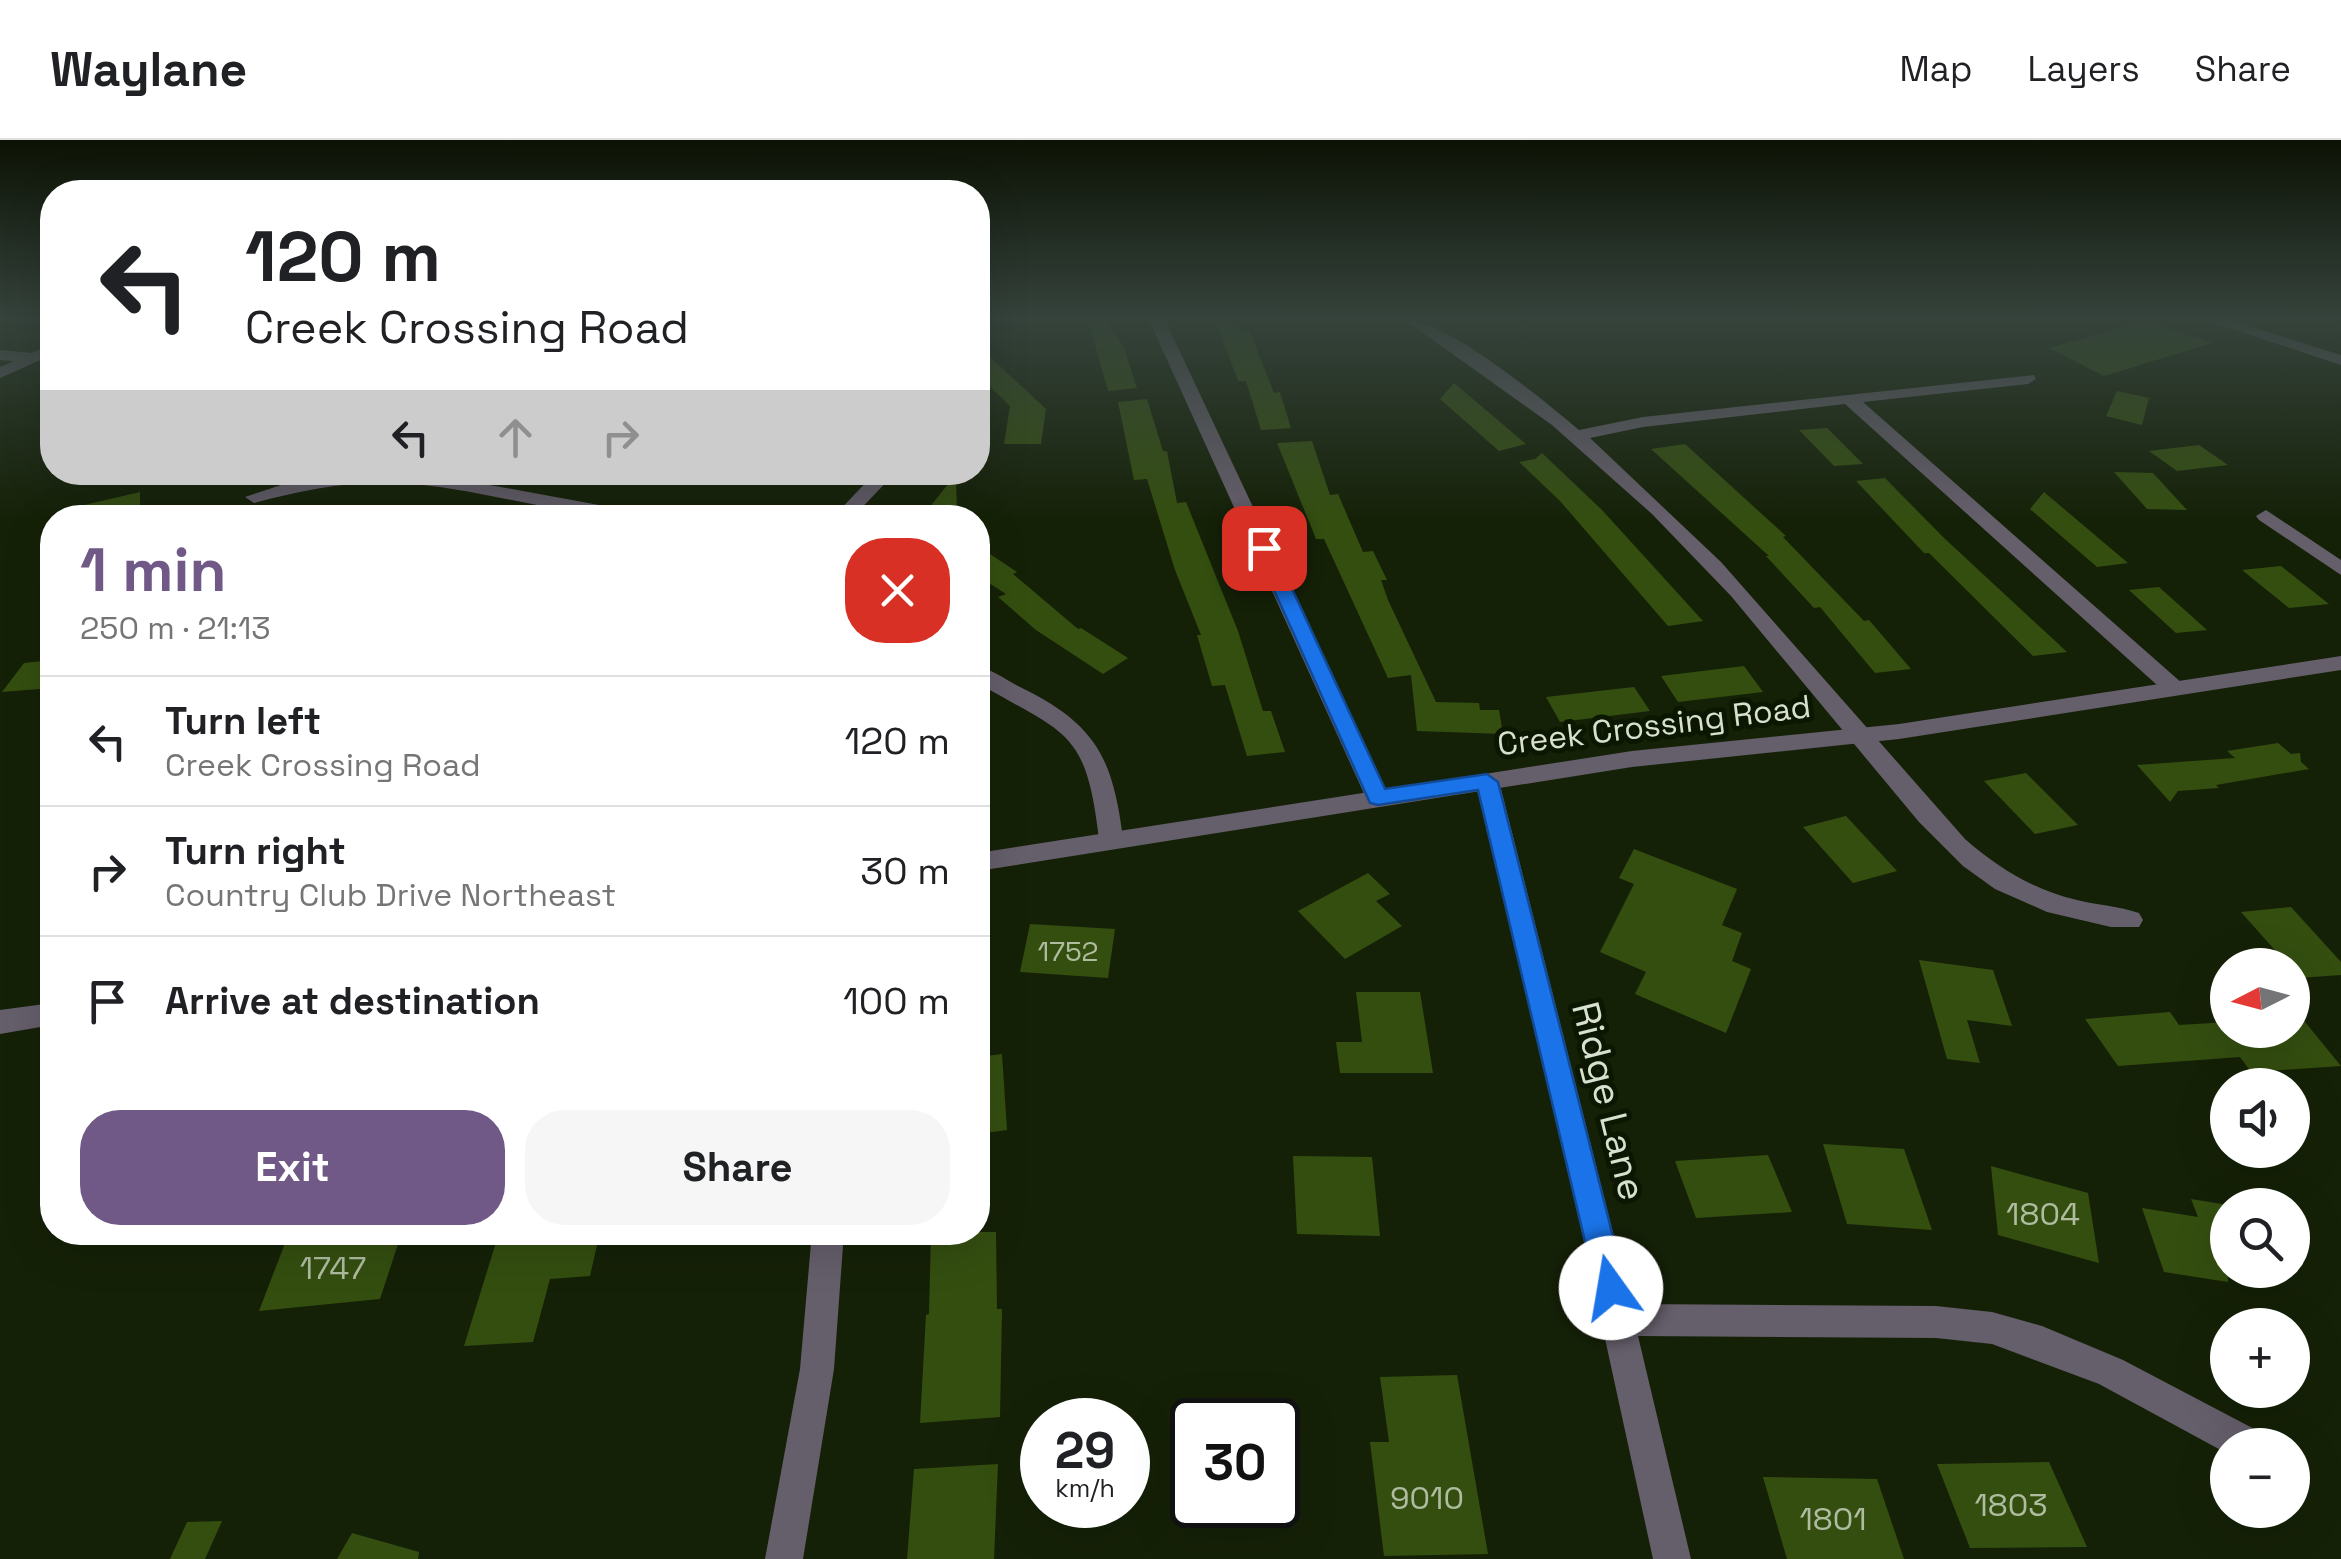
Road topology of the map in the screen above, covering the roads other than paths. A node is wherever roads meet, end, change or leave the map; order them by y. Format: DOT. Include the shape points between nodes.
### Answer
graph roads {
  1 [pos="1187,386"];
  2 [pos="1511,386"];
  3 [pos="1960,386"];
  4 [pos="1848,398"];
  5 [pos="1575,436"];
  6 [pos="299,485"];
  7 [pos="475,485"];
  8 [pos="874,485"];
  9 [pos="254,497"];
  10 [pos="549,505"];
  11 [pos="854,505"];
  12 [pos="2266,516"];
  13 [pos="2341,569"];
  14 [pos="2341,664"];
  15 [pos="990,680"];
  16 [pos="2176,689"];
  17 [pos="1860,734"];
  18 [pos="1487,782"];
  19 [pos="1378,798"];
  20 [pos="1111,839"];
  21 [pos="990,860"];
  22 [pos="2130,920"];
  23 [pos="40,1016"];
  24 [pos="0,1022"];
  25 [pos="827,1245"];
  26 [pos="1618,1320"];
  27 [pos="2214,1428"];
  28 [pos="784,1559"];
  29 [pos="1672,1559"];
  1 -- 19 [label="street"];
  2 -- 5 [label="street"];
  3 -- 4 [label="street"];
  4 -- 5 [label="street"];
  4 -- 16 [label="street"];
  5 -- 17 [label="street" via="1691,542"];
  6 -- 9 [label="street"];
  7 -- 10 [label="street"];
  8 -- 11 [label="street"];
  12 -- 13 [label="street"];
  14 -- 16 [label="street, Creek Crossing Road"];
  15 -- 20 [label="street" via="1048,712 1094,752"];
  16 -- 17 [label="street, Creek Crossing Road"];
  17 -- 18 [label="street, Creek Crossing Road"];
  17 -- 22 [label="street" via="1928,815 1986,870 2046,902"];
  18 -- 19 [label="street, Creek Crossing Road"];
  18 -- 26 [label="street, Ridge Lane"];
  19 -- 20 [label="street, Creek Crossing Road"];
  20 -- 21 [label="street, Creek Crossing Road"];
  23 -- 24 [label="street"];
  25 -- 28 [label="street" via="817,1369"];
  26 -- 27 [label="street" via="1992,1328 2110,1372"];
  26 -- 29 [label="street, Ridge Lane"];
}
